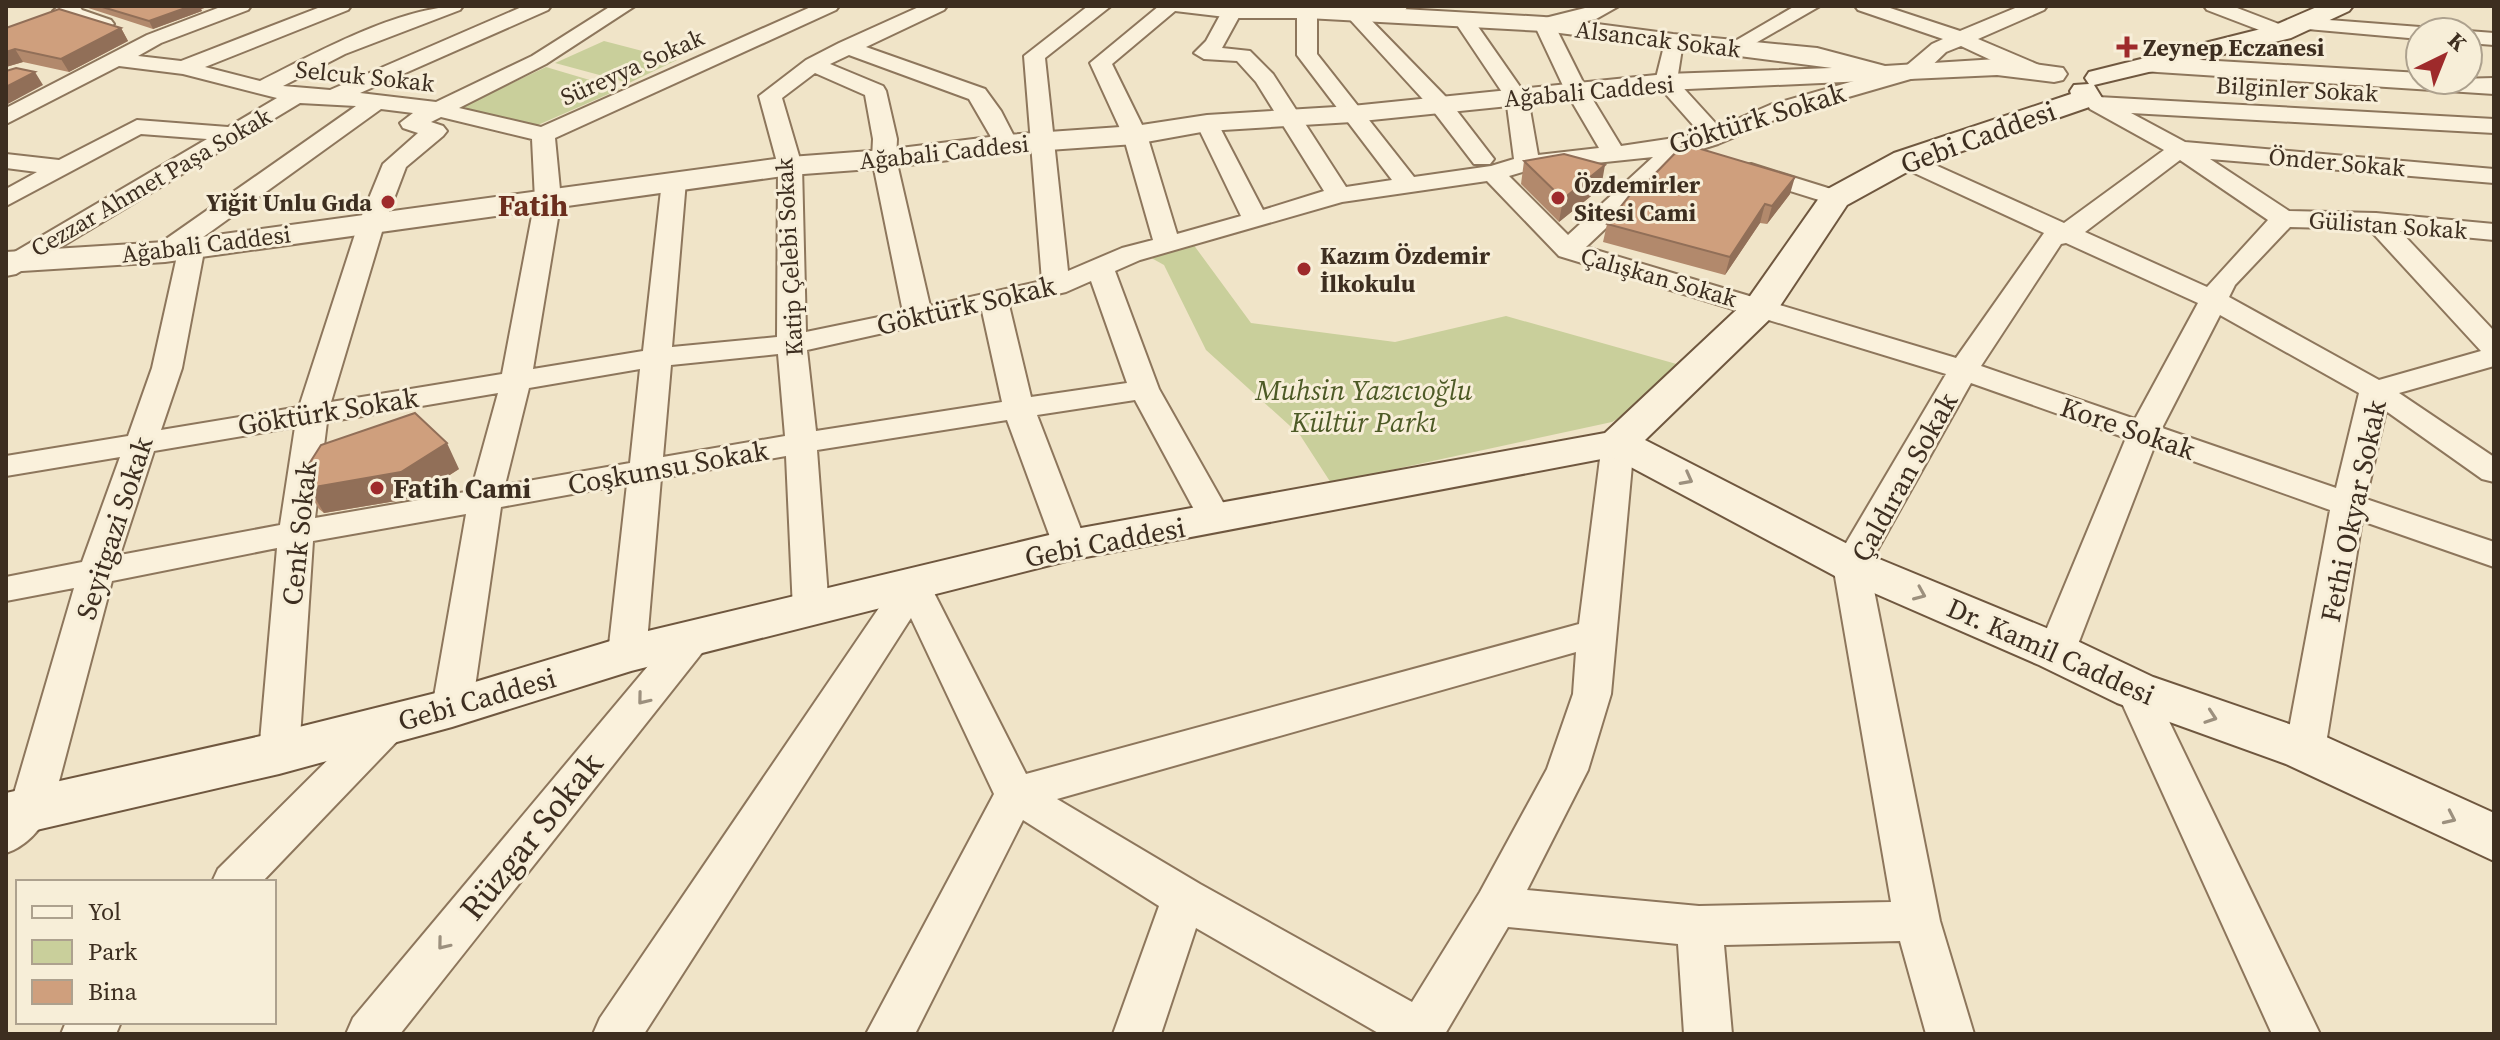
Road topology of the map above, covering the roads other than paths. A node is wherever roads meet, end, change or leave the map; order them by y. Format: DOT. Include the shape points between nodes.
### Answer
graph roads {
  1 [pos="191,6"];
  2 [pos="241,6"];
  3 [pos="341,6"];
  4 [pos="453,6"];
  5 [pos="541,6"];
  6 [pos="625,6"];
  7 [pos="829,6"];
  8 [pos="934,6"];
  9 [pos="1101,6"];
  10 [pos="1171,6"];
  11 [pos="1184,6"];
  12 [pos="1398,6"];
  13 [pos="1609,6"];
  14 [pos="1810,6"];
  15 [pos="1865,6"];
  16 [pos="2037,6"];
  17 [pos="2214,6"];
  18 [pos="2340,6"];
  19 [pos="1235,9"];
  20 [pos="1307,11"];
  21 [pos="61,13"];
  22 [pos="1354,13"];
  23 [pos="220,15"];
  24 [pos="1465,22"];
  25 [pos="409,24"];
  26 [pos="1544,24"];
  27 [pos="2292,28"];
  28 [pos="2404,32"];
  29 [pos="470,37"];
  30 [pos="1960,38"];
  31 [pos="154,39"];
  32 [pos="1673,42"];
  33 [pos="846,47"];
  34 [pos="1733,48"];
  35 [pos="117,59"];
  36 [pos="539,60"];
  37 [pos="813,64"];
  38 [pos="2151,65"];
  39 [pos="183,68"];
  40 [pos="1911,72"];
  41 [pos="44,76"];
  42 [pos="70,82"];
  43 [pos="1666,82"];
  44 [pos="2076,86"];
  45 [pos="2494,86"];
  46 [pos="260,89"];
  47 [pos="1576,90"];
  48 [pos="296,96"];
  49 [pos="333,97"];
  50 [pos="1517,98"];
  51 [pos="375,103"];
  52 [pos="1439,103"];
  53 [pos="436,109"];
  54 [pos="1352,114"];
  55 [pos="1286,116"];
  56 [pos="6,117"];
  57 [pos="1207,123"];
  58 [pos="2494,126"];
  59 [pos="233,134"];
  60 [pos="543,135"];
  61 [pos="1135,135"];
  62 [pos="1044,142"];
  63 [pos="1006,144"];
  64 [pos="1677,147"];
  65 [pos="2180,149"];
  66 [pos="1614,153"];
  67 [pos="1723,154"];
  68 [pos="884,159"];
  69 [pos="1905,160"];
  70 [pos="6,161"];
  71 [pos="1527,163"];
  72 [pos="790,166"];
  73 [pos="1487,166"];
  74 [pos="62,168"];
  75 [pos="2494,176"];
  76 [pos="674,181"];
  77 [pos="1408,185"];
  78 [pos="1339,195"];
  79 [pos="1835,198"];
  80 [pos="6,199"];
  81 [pos="548,200"];
  82 [pos="1255,219"];
  83 [pos="2283,219"];
  84 [pos="2376,221"];
  85 [pos="371,225"];
  86 [pos="2494,232"];
  87 [pos="2067,233"];
  88 [pos="1167,243"];
  89 [pos="178,249"];
  90 [pos="1568,250"];
  91 [pos="9,264"];
  92 [pos="1100,267"];
  93 [pos="1056,286"];
  94 [pos="994,301"];
  95 [pos="2215,301"];
  96 [pos="1761,307"];
  97 [pos="918,317"];
  98 [pos="792,344"];
  99 [pos="2494,348"];
  100 [pos="658,357"];
  101 [pos="2494,357"];
  102 [pos="1963,370"];
  103 [pos="516,381"];
  104 [pos="1144,389"];
  105 [pos="2375,390"];
  106 [pos="1018,407"];
  107 [pos="313,412"];
  108 [pos="2143,434"];
  109 [pos="143,443"];
  110 [pos="801,443"];
  111 [pos="1618,443"];
  112 [pos="6,466"];
  113 [pos="643,472"];
  114 [pos="2494,472"];
  115 [pos="485,500"];
  116 [pos="2348,506"];
  117 [pos="1216,520"];
  118 [pos="296,533"];
  119 [pos="1070,545"];
  120 [pos="2494,555"];
  121 [pos="1851,565"];
  122 [pos="97,571"];
  123 [pos="913,586"];
  124 [pos="6,589"];
  125 [pos="811,610"];
  126 [pos="1596,633"];
  127 [pos="692,639"];
  128 [pos="2056,652"];
  129 [pos="627,654"];
  130 [pos="2135,690"];
  131 [pos="452,708"];
  132 [pos="388,725"];
  133 [pos="2305,750"];
  134 [pos="279,753"];
  135 [pos="1015,794"];
  136 [pos="14,819"];
  137 [pos="2494,838"];
  138 [pos="236,880"];
  139 [pos="1184,898"];
  140 [pos="1496,906"];
  141 [pos="1917,921"];
  142 [pos="1699,926"];
  143 [pos="1419,1032"];
  144 [pos="370,1034"];
  145 [pos="617,1034"];
  146 [pos="890,1034"];
  147 [pos="1137,1034"];
  148 [pos="1708,1034"];
  149 [pos="1950,1034"];
  150 [pos="2296,1034"];
  1 -- 23 [label="street"];
  2 -- 23 [label="street"];
  3 -- 39 [label="street"];
  4 -- 25 [label="street, Cezzar Ahmet Paşa Sokak"];
  5 -- 29 [label="street"];
  6 -- 36 [label="street"];
  7 -- 60 [label="street, Süreyya Sokak"];
  8 -- 33 [label="street, Katip Çelebi Sokak"];
  9 -- 62 [label="street" via="1034,56"];
  10 -- 61 [label="street" via="1101,63"];
  11 -- 19 [label="street, Alsancak Sokak"];
  12 -- 22 [label="street"];
  13 -- 26 [label="street"];
  14 -- 34 [label="street"];
  15 -- 30 [label="street"];
  16 -- 30 [label="street"];
  17 -- 27 [label="street"];
  18 -- 27 [label="main road, Gebi Caddesi"];
  19 -- 20 [label="street, Alsancak Sokak"];
  19 -- 55 [label="street" via="1204,53 1243,55 1265,79"];
  20 -- 22 [label="street, Alsancak Sokak"];
  20 -- 54 [label="street" via="1307,55"];
  21 -- 31 [label="street"];
  22 -- 24 [label="street, Alsancak Sokak"];
  22 -- 52 [label="street, Çalışkan Sokak"];
  23 -- 31 [label="street"];
  24 -- 26 [label="street, Alsancak Sokak"];
  24 -- 50 [label="street"];
  25 -- 29 [label="street"];
  25 -- 46 [label="street, Cezzar Ahmet Paşa Sokak" via="338,50"];
  26 -- 32 [label="street, Alsancak Sokak"];
  26 -- 47 [label="street"];
  27 -- 28 [label="street"];
  27 -- 38 [label="main road, Gebi Caddesi"];
  29 -- 36 [label="street"];
  29 -- 49 [label="street"];
  30 -- 40 [label="street"];
  30 -- 44 [label="street"];
  31 -- 35 [label="street"];
  32 -- 34 [label="street, Alsancak Sokak"];
  32 -- 43 [label="street"];
  33 -- 37 [label="street, Katip Çelebi Sokak"];
  33 -- 63 [label="street" via="977,94"];
  34 -- 40 [label="street, Alsancak Sokak"];
  35 -- 39 [label="street, Selcuk Sokak"];
  35 -- 42 [label="street"];
  36 -- 53 [label="street"];
  37 -- 68 [label="street" via="875,91"];
  37 -- 72 [label="street, Katip Çelebi Sokak" via="770,96"];
  38 -- 44 [label="main road, Gebi Caddesi"];
  38 -- 45 [label="street"];
  39 -- 46 [label="street, Selcuk Sokak"];
  40 -- 43 [label="street, Ağabali Caddesi"];
  40 -- 44 [label="street, Ağabali Caddesi" via="1997,67"];
  40 -- 67 [label="street, Göktürk Sokak" via="1778,110"];
  41 -- 42 [label="street"];
  42 -- 56 [label="street"];
  43 -- 47 [label="street, Ağabali Caddesi"];
  43 -- 67 [label="street"];
  44 -- 58 [label="street, Bilginler Sokak"];
  44 -- 65 [label="street"];
  44 -- 69 [label="main road, Gebi Caddesi"];
  46 -- 48 [label="street, Selcuk Sokak"];
  47 -- 50 [label="street, Ağabali Caddesi"];
  47 -- 66 [label="street"];
  48 -- 49 [label="street, Selcuk Sokak"];
  48 -- 59 [label="street, Cezzar Ahmet Paşa Sokak"];
  49 -- 51 [label="street, Selcuk Sokak"];
  50 -- 52 [label="street, Ağabali Caddesi"];
  50 -- 71 [label="street"];
  51 -- 53 [label="street, Selcuk Sokak"];
  51 -- 89 [label="street"];
  52 -- 54 [label="street, Ağabali Caddesi"];
  52 -- 73 [label="street, Çalışkan Sokak"];
  53 -- 60 [label="street, Selcuk Sokak"];
  53 -- 85 [label="street, Cenk Sokak" via="411,123 435,131 395,164"];
  54 -- 55 [label="street, Ağabali Caddesi"];
  54 -- 77 [label="street"];
  55 -- 57 [label="street, Ağabali Caddesi"];
  55 -- 78 [label="street"];
  57 -- 61 [label="street, Ağabali Caddesi"];
  57 -- 82 [label="street"];
  59 -- 74 [label="street" via="137,127"];
  59 -- 91 [label="street, Cezzar Ahmet Paşa Sokak"];
  60 -- 81 [label="street"];
  61 -- 62 [label="street, Ağabali Caddesi"];
  61 -- 88 [label="street"];
  62 -- 63 [label="street, Ağabali Caddesi"];
  62 -- 93 [label="street"];
  63 -- 68 [label="street, Ağabali Caddesi"];
  64 -- 66 [label="street, Göktürk Sokak"];
  64 -- 67 [label="street"];
  64 -- 90 [label="street"];
  65 -- 75 [label="street, Önder Sokak"];
  65 -- 83 [label="street"];
  65 -- 87 [label="street, Çaldıran Sokak"];
  66 -- 71 [label="street, Göktürk Sokak"];
  67 -- 79 [label="street"];
  68 -- 72 [label="street, Ağabali Caddesi"];
  68 -- 97 [label="street"];
  69 -- 79 [label="main road, Gebi Caddesi"];
  69 -- 87 [label="street"];
  70 -- 74 [label="street"];
  71 -- 73 [label="street, Göktürk Sokak"];
  72 -- 76 [label="street, Ağabali Caddesi"];
  72 -- 98 [label="street, Katip Çelebi Sokak"];
  73 -- 77 [label="street, Göktürk Sokak"];
  73 -- 90 [label="street, Çalışkan Sokak"];
  74 -- 80 [label="street"];
  76 -- 81 [label="street, Ağabali Caddesi"];
  76 -- 100 [label="street"];
  77 -- 78 [label="street, Göktürk Sokak"];
  78 -- 82 [label="street, Göktürk Sokak"];
  79 -- 96 [label="main road, Gebi Caddesi"];
  81 -- 85 [label="street, Ağabali Caddesi"];
  81 -- 103 [label="street"];
  82 -- 88 [label="street, Göktürk Sokak"];
  83 -- 84 [label="street, Gülistan Sokak"];
  83 -- 95 [label="street" via="2223,282"];
  84 -- 86 [label="street, Gülistan Sokak"];
  84 -- 99 [label="street"];
  85 -- 89 [label="street, Ağabali Caddesi"];
  85 -- 107 [label="street, Cenk Sokak"];
  87 -- 95 [label="street"];
  87 -- 102 [label="street, Çaldıran Sokak" via="2052,239"];
  88 -- 92 [label="street, Göktürk Sokak"];
  89 -- 91 [label="street, Ağabali Caddesi"];
  89 -- 109 [label="street, Seyitgazi Sokak" via="167,368"];
  90 -- 96 [label="street, Çalışkan Sokak"];
  92 -- 93 [label="street, Göktürk Sokak"];
  92 -- 104 [label="street"];
  93 -- 94 [label="street, Göktürk Sokak"];
  94 -- 97 [label="street, Göktürk Sokak"];
  94 -- 106 [label="street"];
  95 -- 105 [label="street"];
  95 -- 108 [label="street"];
  96 -- 102 [label="street, Kore Sokak"];
  96 -- 111 [label="main road, Gebi Caddesi"];
  97 -- 98 [label="street, Göktürk Sokak"];
  98 -- 100 [label="street, Göktürk Sokak"];
  98 -- 110 [label="street, Katip Çelebi Sokak"];
  100 -- 103 [label="street, Göktürk Sokak"];
  100 -- 113 [label="street"];
  101 -- 105 [label="street, Fethi Okyar Sokak"];
  102 -- 108 [label="street, Kore Sokak"];
  102 -- 121 [label="street, Çaldıran Sokak"];
  103 -- 107 [label="street, Göktürk Sokak"];
  103 -- 115 [label="street"];
  104 -- 106 [label="street, Coşkunsu Sokak"];
  104 -- 117 [label="street"];
  105 -- 114 [label="street"];
  105 -- 116 [label="street, Fethi Okyar Sokak"];
  106 -- 110 [label="street, Coşkunsu Sokak"];
  106 -- 119 [label="street"];
  107 -- 109 [label="street, Göktürk Sokak"];
  107 -- 118 [label="street, Cenk Sokak"];
  108 -- 116 [label="street, Kore Sokak"];
  108 -- 128 [label="street"];
  109 -- 112 [label="street, Göktürk Sokak"];
  109 -- 122 [label="street, Seyitgazi Sokak"];
  110 -- 113 [label="street, Coşkunsu Sokak"];
  110 -- 125 [label="street, Katip Çelebi Sokak"];
  111 -- 117 [label="main road, Gebi Caddesi"];
  111 -- 121 [label="main road, Dr. Kamil Caddesi, one-way"];
  111 -- 126 [label="street"];
  113 -- 115 [label="street, Coşkunsu Sokak"];
  113 -- 129 [label="street"];
  115 -- 118 [label="street, Coşkunsu Sokak"];
  115 -- 131 [label="street"];
  116 -- 120 [label="street, Kore Sokak"];
  116 -- 133 [label="street, Fethi Okyar Sokak"];
  117 -- 119 [label="main road, Gebi Caddesi"];
  118 -- 122 [label="street, Coşkunsu Sokak"];
  118 -- 134 [label="street, Cenk Sokak"];
  119 -- 123 [label="main road, Gebi Caddesi"];
  121 -- 128 [label="main road, Dr. Kamil Caddesi, one-way"];
  121 -- 141 [label="street, Çaldıran Sokak"];
  122 -- 124 [label="street, Coşkunsu Sokak"];
  122 -- 136 [label="street, Seyitgazi Sokak"];
  123 -- 125 [label="main road, Gebi Caddesi"];
  123 -- 135 [label="street"];
  123 -- 145 [label="street"];
  125 -- 127 [label="main road, Gebi Caddesi"];
  126 -- 135 [label="street"];
  126 -- 140 [label="street" via="1592,694 1567,770"];
  127 -- 129 [label="main road, Gebi Caddesi"];
  127 -- 144 [label="street, Rüzgar Sokak, one-way"];
  128 -- 130 [label="main road, Dr. Kamil Caddesi"];
  129 -- 131 [label="main road, Gebi Caddesi"];
  130 -- 133 [label="main road, Dr. Kamil Caddesi, one-way"];
  130 -- 150 [label="street"];
  131 -- 132 [label="main road, Gebi Caddesi"];
  132 -- 134 [label="main road, Gebi Caddesi"];
  132 -- 138 [label="street"];
  133 -- 137 [label="main road, Dr. Kamil Caddesi, one-way"];
  134 -- 136 [label="main road, Gebi Caddesi"];
  135 -- 139 [label="street"];
  135 -- 146 [label="street"];
  139 -- 143 [label="street"];
  139 -- 147 [label="street"];
  140 -- 142 [label="street"];
  140 -- 143 [label="street"];
  141 -- 142 [label="street"];
  141 -- 149 [label="street, Çaldıran Sokak"];
  142 -- 148 [label="street"];
}
